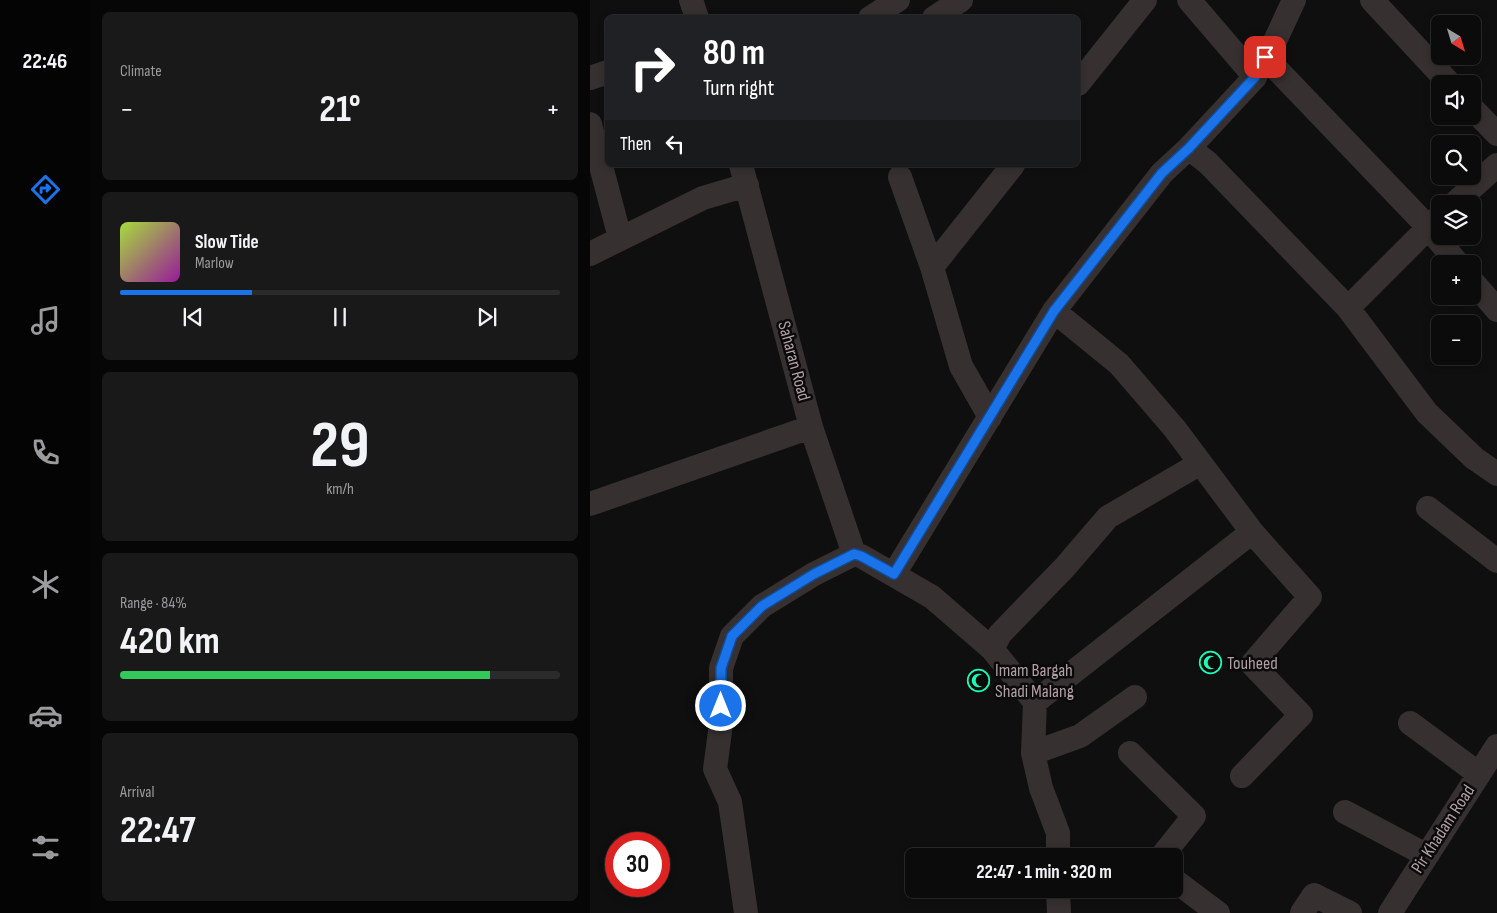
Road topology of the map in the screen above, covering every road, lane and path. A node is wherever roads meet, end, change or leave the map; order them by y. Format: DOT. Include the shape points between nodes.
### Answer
graph roads {
  1 [pos="691,0"];
  2 [pos="898,0"];
  3 [pos="961,0"];
  4 [pos="1145,0"];
  5 [pos="1190,0"];
  6 [pos="1294,0"];
  7 [pos="1372,0"];
  8 [pos="695,15"];
  9 [pos="875,15"];
  10 [pos="938,15"];
  11 [pos="1260,67"];
  12 [pos="605,73"];
  13 [pos="1442,75"];
  14 [pos="590,78"];
  15 [pos="1080,81"];
  16 [pos="1481,117"];
  17 [pos="590,124"];
  18 [pos="1497,134"];
  19 [pos="1189,148"];
  20 [pos="1497,165"];
  21 [pos="1011,167"];
  22 [pos="744,175"];
  23 [pos="900,177"];
  24 [pos="1464,195"];
  25 [pos="1431,219"];
  26 [pos="1431,225"];
  27 [pos="620,238"];
  28 [pos="590,254"];
  29 [pos="932,267"];
  30 [pos="1481,291"];
  31 [pos="1348,308"];
  32 [pos="1497,310"];
  33 [pos="1054,311"];
  34 [pos="990,417"];
  35 [pos="812,427"];
  36 [pos="1199,464"];
  37 [pos="1497,474"];
  38 [pos="590,504"];
  39 [pos="1428,508"];
  40 [pos="1252,532"];
  41 [pos="854,554"];
  42 [pos="1497,561"];
  43 [pos="894,574"];
  44 [pos="992,649"];
  45 [pos="1135,697"];
  46 [pos="1036,702"];
  47 [pos="1410,723"];
  48 [pos="1497,747"];
  49 [pos="1130,753"];
  50 [pos="1033,754"];
  51 [pos="1479,774"];
  52 [pos="1242,776"];
  53 [pos="1345,812"];
  54 [pos="1058,848"];
  55 [pos="1168,848"];
  56 [pos="1426,855"];
  57 [pos="1183,887"];
  58 [pos="1058,898"];
  59 [pos="746,913"];
  60 [pos="1059,913"];
  61 [pos="1218,913"];
  62 [pos="1302,913"];
  63 [pos="1350,913"];
  64 [pos="1390,913"];
  1 -- 8 [label="street"];
  2 -- 9 [label="street"];
  3 -- 10 [label="street"];
  4 -- 15 [label="street"];
  5 -- 11 [label="street"];
  6 -- 11 [label="street"];
  7 -- 13 [label="street"];
  11 -- 19 [label="street"];
  11 -- 25 [label="street"];
  12 -- 14 [label="street"];
  16 -- 18 [label="street"];
  17 -- 27 [label="street"];
  19 -- 31 [label="street" via="1208,163"];
  19 -- 33 [label="street" via="1162,173"];
  20 -- 24 [label="street"];
  21 -- 29 [label="street"];
  22 -- 27 [label="street"];
  22 -- 35 [label="street, Saharan Road"];
  23 -- 29 [label="street"];
  26 -- 31 [label="street"];
  27 -- 28 [label="street"];
  29 -- 34 [label="street" via="961,366"];
  30 -- 32 [label="street"];
  31 -- 37 [label="street" via="1427,413 1474,458"];
  33 -- 34 [label="street"];
  33 -- 36 [label="street" via="1119,364 1175,429"];
  34 -- 43 [label="street"];
  35 -- 38 [label="street"];
  35 -- 41 [label="street, Saharan Road"];
  36 -- 40 [label="street"];
  36 -- 44 [label="street" via="1108,516 1065,567 1000,634"];
  39 -- 42 [label="street"];
  40 -- 46 [label="street"];
  40 -- 52 [label="street" via="1310,597 1252,664 1301,715"];
  41 -- 43 [label="street"];
  41 -- 59 [label="street" via="762,606 732,636 721,668 721,724 715,769 730,802"];
  43 -- 44 [label="street" via="932,597"];
  44 -- 46 [label="street"];
  45 -- 50 [label="street" via="1080,736"];
  46 -- 50 [label="street"];
  47 -- 51 [label="street"];
  48 -- 51 [label="street, Pir Khadam Road"];
  49 -- 55 [label="street" via="1194,816"];
  50 -- 54 [label="street" via="1041,788 1058,833"];
  51 -- 56 [label="street, Pir Khadam Road"];
  53 -- 56 [label="street"];
  56 -- 64 [label="street, Pir Khadam Road"];
  57 -- 61 [label="street"];
  58 -- 60 [label="street"];
  62 -- 63 [label="street" via="1314,895"];
}
